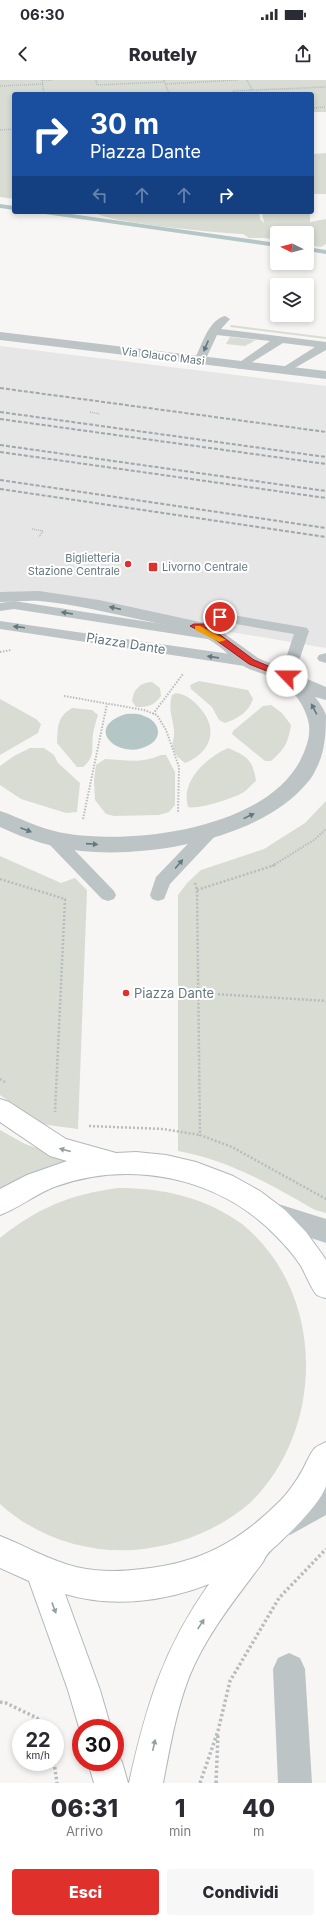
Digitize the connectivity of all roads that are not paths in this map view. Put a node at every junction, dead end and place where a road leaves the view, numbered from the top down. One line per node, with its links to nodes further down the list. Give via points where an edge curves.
1 (225, 320): 2 (lane)
2 (213, 331): 4 (lane); 6 (lane, one-way to 6)
3 (0, 336): 6 (street, Via Glauco Masi)
4 (281, 339): 5 (lane); 7 (lane)
5 (326, 345): 8 (lane)
6 (200, 360): 7 (street, Via Glauco Masi)
7 (241, 366): 8 (street, Via Glauco Masi)
8 (286, 370): 9 (street, Via Glauco Masi)
9 (326, 375)
10 (0, 598): 13 (street, Piazza Dante, one-way to 10, via 106,606 40,596)
11 (0, 607): 14 (lane, Piazza Dante, one-way to 11, via 14,605)
12 (0, 625): 15 (lane, Piazza Dante, one-way to 12)
13 (194, 626): 14 (street, Piazza Dante); 16 (lane, Piazza Dante, via 213,626 220,617 302,631)
14 (216, 636): 15 (street, Piazza Dante)
15 (251, 662): 16 (street, Piazza Dante)
16 (287, 676): 17 (street, Piazza Dante); 19 (street, Piazza Dante, one-way to 16, via 318,740 318,719 304,694)
17 (326, 694)
18 (326, 763): 19 (street, Piazza Dante)
19 (306, 773): 21 (street, Piazza Dante, one-way to 19, via 262,810 293,787)
20 (0, 818): 22 (street, Piazza Dante, one-way to 22, via 31,832)
21 (212, 829): 22 (street, Piazza Dante, one-way to 21, via 92,844 126,844 169,839); 24 (lane, one-way to 21, via 162,881)
22 (53, 838): 23 (lane)
23 (108, 895)
24 (158, 895)
25 (0, 1109): 26 (main road, one-way to 25, via 59,1148)
26 (117, 1163): 27 (main road, via 87,1167 58,1175 29,1187); 28 (main road, via 166,1166 196,1173 236,1190)
27 (0, 1204)
28 (272, 1214): 29 (street); 30 (main road, via 298,1240 315,1264)
29 (326, 1231)
30 (326, 1286)
31 (326, 1457): 33 (main road, via 297,1505)
32 (326, 1496): 33 (street)
33 (265, 1537): 35 (main road, via 225,1563 190,1577 152,1585 115,1587 76,1583); 40 (main road, one-way to 33, via 168,1690 183,1655 199,1626)
34 (0, 1551): 35 (main road)
35 (41, 1572): 37 (main road, one-way to 37)
36 (289, 1669): 41 (street)
37 (92, 1719)
38 (107, 1771): 39 (main road)
39 (110, 1783)
40 (146, 1783)
41 (295, 1783)

